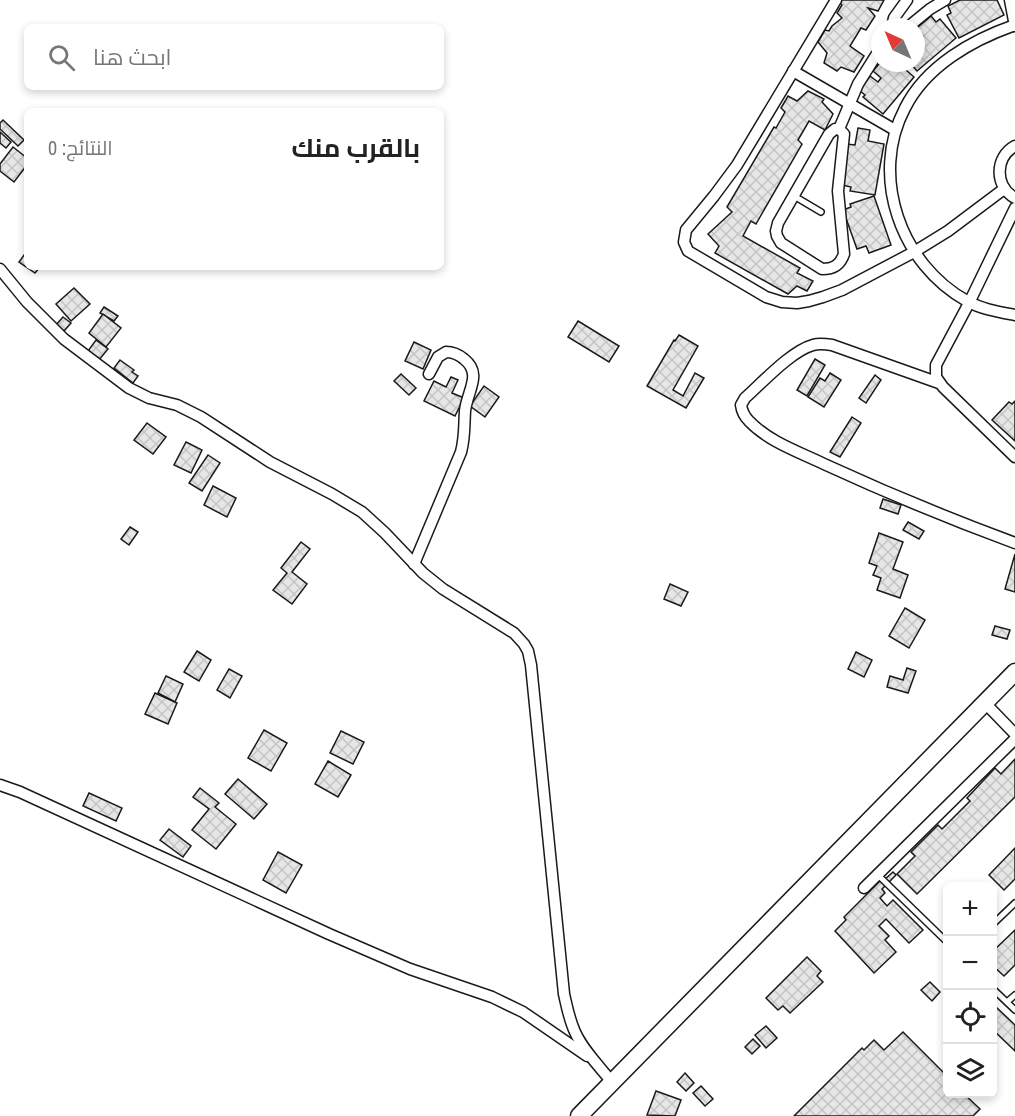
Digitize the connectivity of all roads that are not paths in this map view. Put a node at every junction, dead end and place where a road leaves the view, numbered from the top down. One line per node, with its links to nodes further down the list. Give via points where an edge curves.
1 (836, 0): 9 (street)
2 (907, 0): 5 (street)
3 (945, 0): 6 (street)
4 (1010, 0): 7 (street)
5 (894, 18)
6 (919, 18)
7 (1015, 25): 12 (street, via 952,56 919,87)
8 (871, 63): 10 (street)
9 (793, 71): 10 (street); 19 (street, via 736,165 686,230 684,242 688,251 766,297 797,303 842,290)
10 (849, 103): 11 (street); 12 (street)
11 (839, 129): 15 (street, via 832,130); 15 (street, via 844,134 838,191 844,254 836,266 822,269 778,240 777,227)
12 (895, 130): 19 (street, via 890,154 892,197)
13 (1015, 146): 14 (street, via 1000,162)
14 (1004, 189): 16 (street); 19 (street)
15 (794, 196): 18 (lane)
16 (1015, 198)
17 (1015, 208): 21 (street)
18 (821, 212)
19 (914, 252): 21 (street, via 943,285)
20 (0, 269): 27 (street, via 64,339 129,388 201,417 270,462 362,512)
21 (969, 303): 22 (street); 24 (street, via 936,366)
22 (1015, 315)
23 (429, 374): 27 (street, via 438,357 451,352 461,356 473,375 461,452)
24 (939, 383): 25 (street); 26 (street, via 832,345 818,344 788,361 741,405 748,420 783,444 875,488)
25 (1015, 457)
26 (1015, 543)
27 (414, 564): 42 (street, via 443,589 514,633 528,651 564,994 576,1034)
28 (1015, 672): 29 (main road)
29 (985, 703): 30 (street); 43 (main road)
30 (1015, 734)
31 (1015, 739): 33 (street)
32 (0, 785): 42 (street, via 329,934 492,997 523,1012)
33 (878, 874): 34 (street); 37 (lane)
34 (864, 888)
35 (1015, 903): 36 (lane)
36 (997, 921)
37 (943, 938)
38 (995, 990): 40 (lane)
39 (1015, 995): 40 (lane)
40 (1007, 1002): 41 (lane)
41 (1015, 1010)
42 (597, 1063): 43 (street)
43 (612, 1083): 44 (main road)
44 (579, 1116)

